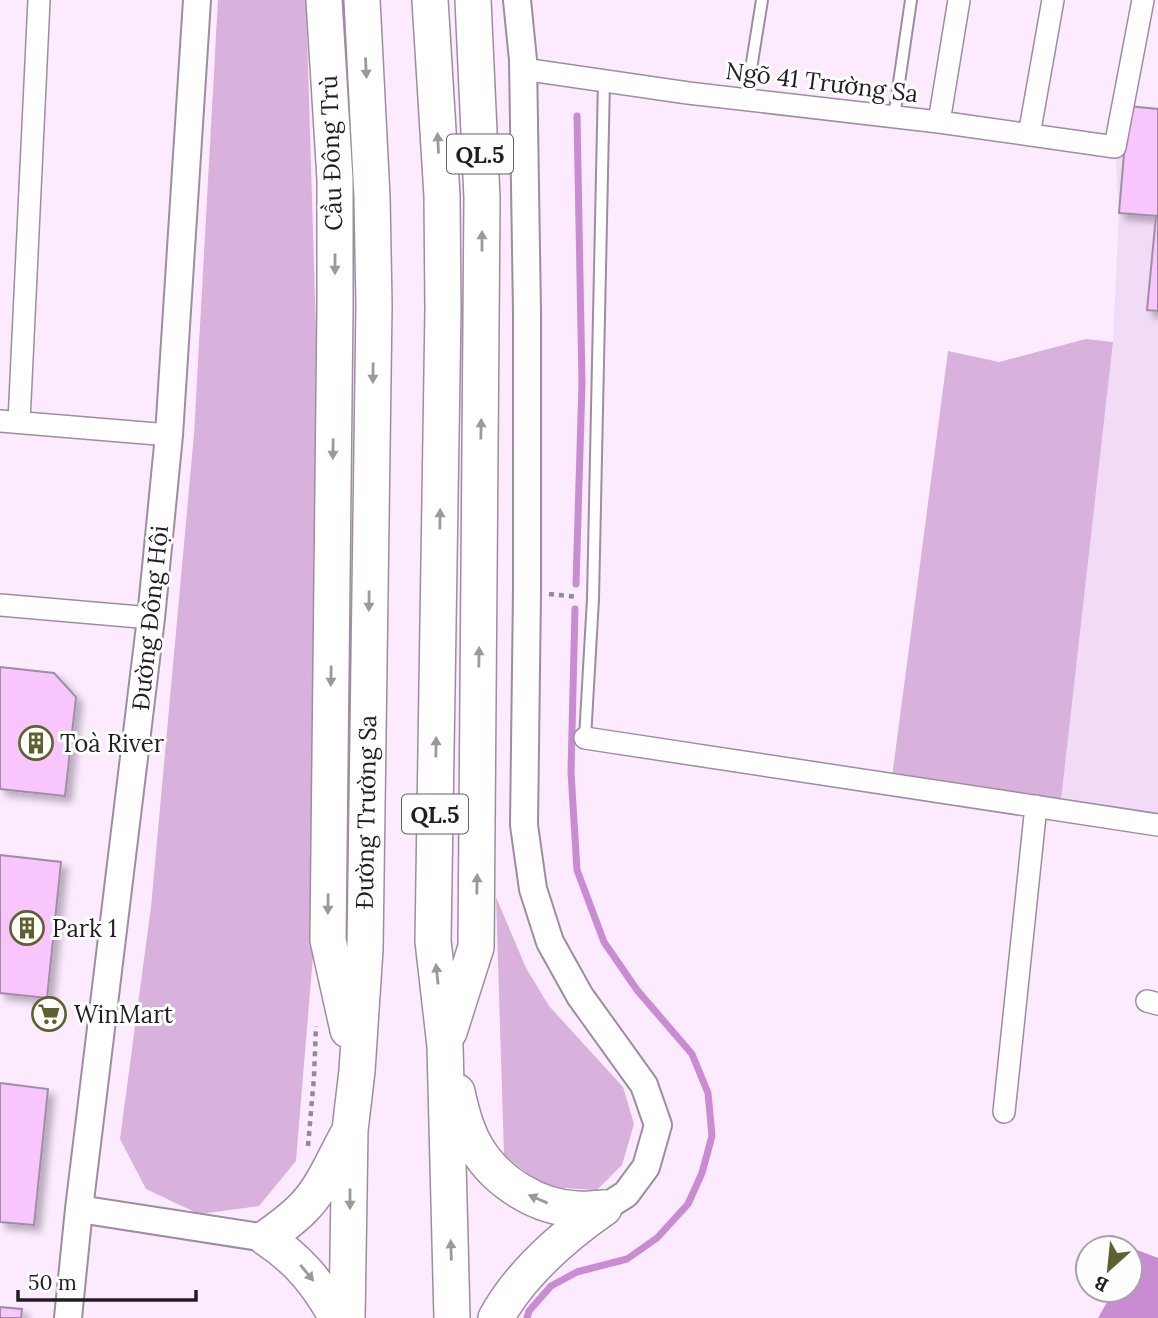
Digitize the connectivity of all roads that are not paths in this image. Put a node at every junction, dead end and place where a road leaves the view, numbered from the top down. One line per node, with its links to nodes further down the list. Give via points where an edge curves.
1 (39, 0): 20 (street)
2 (197, 0): 21 (street, Đường Đông Hội)
3 (324, 0): 28 (highway, Cầu Đông Trù, one-way to 28, via 335,178 328,940)
4 (362, 0): 19 (highway, Cầu Đông Trù / QL.5, one-way to 19)
5 (430, 0): 27 (highway, QL.5, one-way to 5, via 433,941 443,309 442,196)
6 (473, 0): 27 (highway, QL.5, one-way to 6, via 476,947 482,198)
7 (517, 0): 13 (street)
8 (762, 0): 15 (lane)
9 (911, 0): 16 (lane)
10 (959, 0): 17 (street)
11 (1053, 0): 18 (street)
12 (1143, 0): 18 (street, Ngõ 41 Trường Sa, via 1115,147)
13 (523, 69): 14 (street, Ngõ 41 Trường Sa); 31 (street, via 527,312 524,825 533,889 550,942 580,996 644,1085 658,1125 646,1167 626,1194)
14 (604, 79): 15 (street, Ngõ 41 Trường Sa); 24 (lane, via 593,599)
15 (746, 100): 16 (street, Ngõ 41 Trường Sa)
16 (894, 117): 17 (street, Ngõ 41 Trường Sa)
17 (939, 122): 18 (street, Ngõ 41 Trường Sa)
18 (1029, 135)
19 (374, 305): 28 (highway, Đường Trường Sa / QL.5, one-way to 28, via 365,949)
20 (9, 422): 21 (street)
21 (169, 435): 23 (street, Đường Đông Hội)
22 (0, 605): 23 (street)
23 (151, 618): 32 (street, Đường Đông Hội)
24 (585, 738): 25 (street)
25 (1037, 806): 26 (street); 29 (street)
26 (1158, 825)
27 (445, 1046): 31 (highway, one-way to 27, via 575,1209 548,1203 517,1190 495,1171 477,1150 469,1131); 37 (highway, QL.5, one-way to 27)
28 (357, 1071): 30 (highway, Đường Trường Sa / QL.5)
29 (1004, 1112)
30 (350, 1130): 33 (highway, via 307,1204); 36 (highway, Đường Trường Sa / QL.5, one-way to 36)
31 (604, 1208): 38 (highway, via 547,1254)
32 (79, 1209): 33 (street); 34 (street, Đường Đông Hội)
33 (266, 1238): 35 (highway, one-way to 35, via 305,1270)
34 (68, 1318)
35 (337, 1318)
36 (346, 1318)
37 (452, 1318)
38 (496, 1318)

